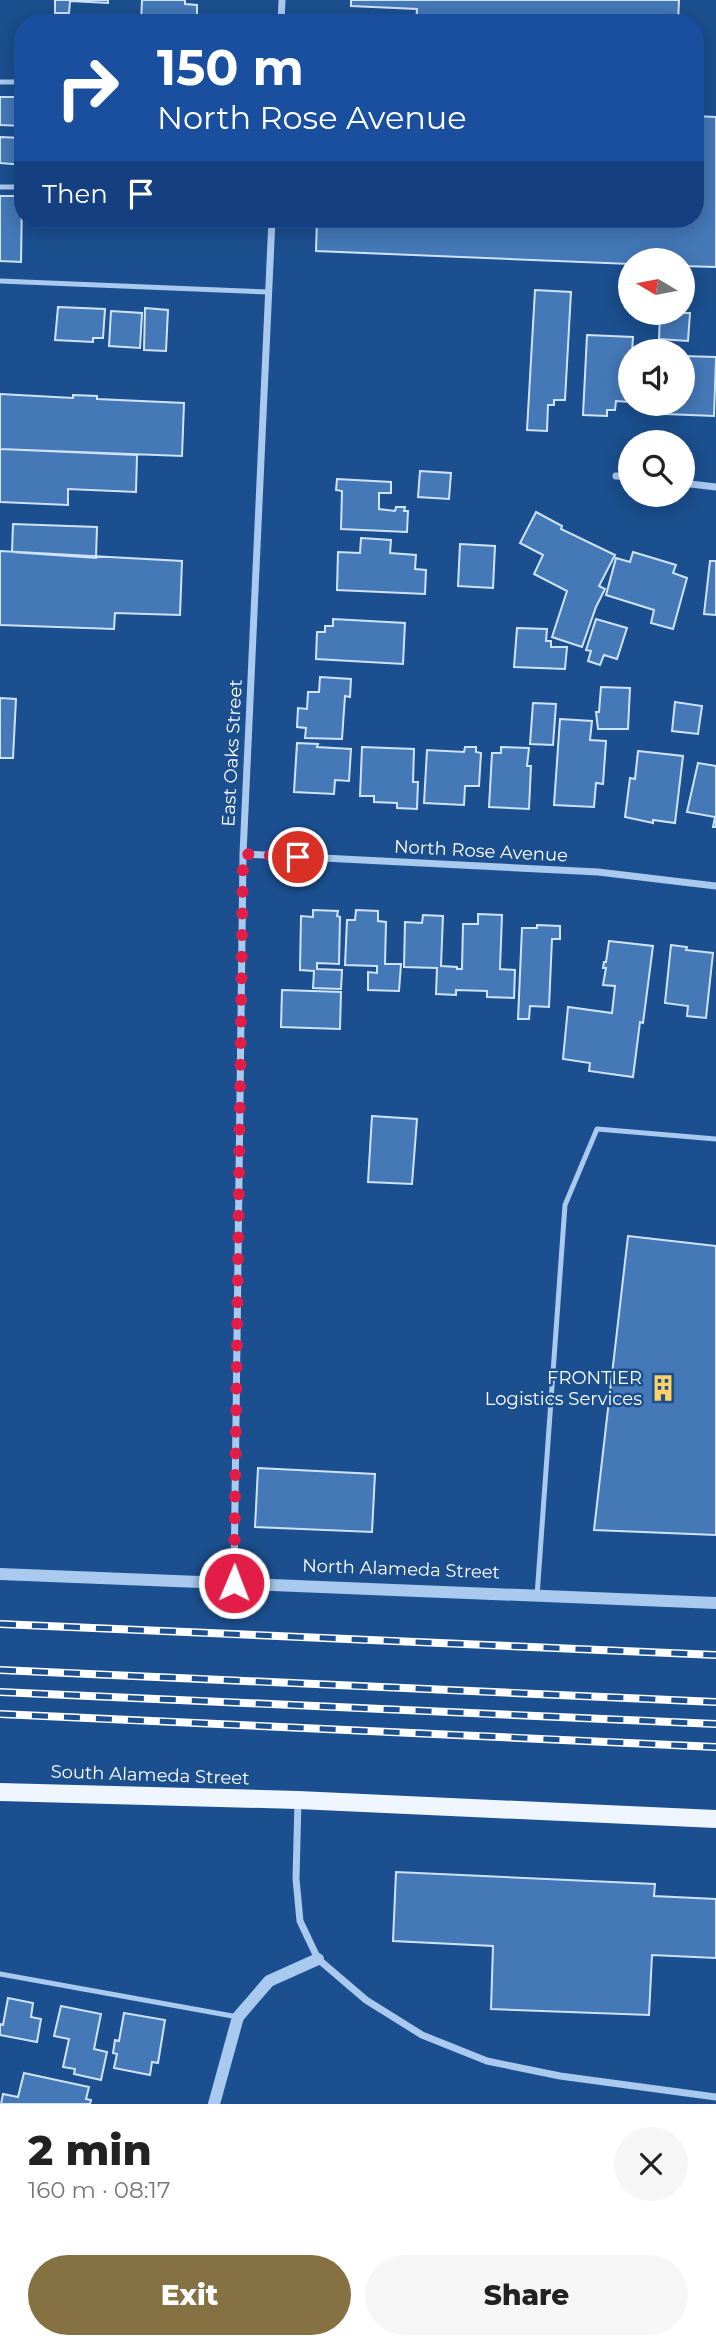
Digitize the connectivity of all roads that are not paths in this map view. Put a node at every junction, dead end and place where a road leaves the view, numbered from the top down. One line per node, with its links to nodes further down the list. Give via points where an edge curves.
1 (272, 228): 3 (street, East Oaks Street)
2 (0, 281): 3 (lane)
3 (269, 292): 8 (street, East Oaks Street)
4 (615, 476): 5 (street)
5 (618, 476)
6 (695, 485): 7 (street)
7 (716, 487)
8 (243, 854): 9 (street, North Rose Avenue, via 598,872); 12 (street, East Oaks Street)
9 (716, 886)
10 (716, 1139): 13 (lane, via 597,1129 565,1205)
11 (0, 1574): 12 (street, North Alameda Street)
12 (234, 1583): 13 (street, North Alameda Street)
13 (537, 1596): 14 (street, North Alameda Street)
14 (716, 1603)
15 (0, 1792): 16 (main road, South Alameda Street)
16 (298, 1800): 17 (main road); 18 (street, via 300,1921)
17 (716, 1819)
18 (318, 1959): 20 (street, via 269,1982); 21 (street, via 366,2000 422,2035 487,2061)
19 (0, 1974): 20 (lane)
20 (238, 2017): 22 (street)
21 (716, 2097)
22 (214, 2104)

